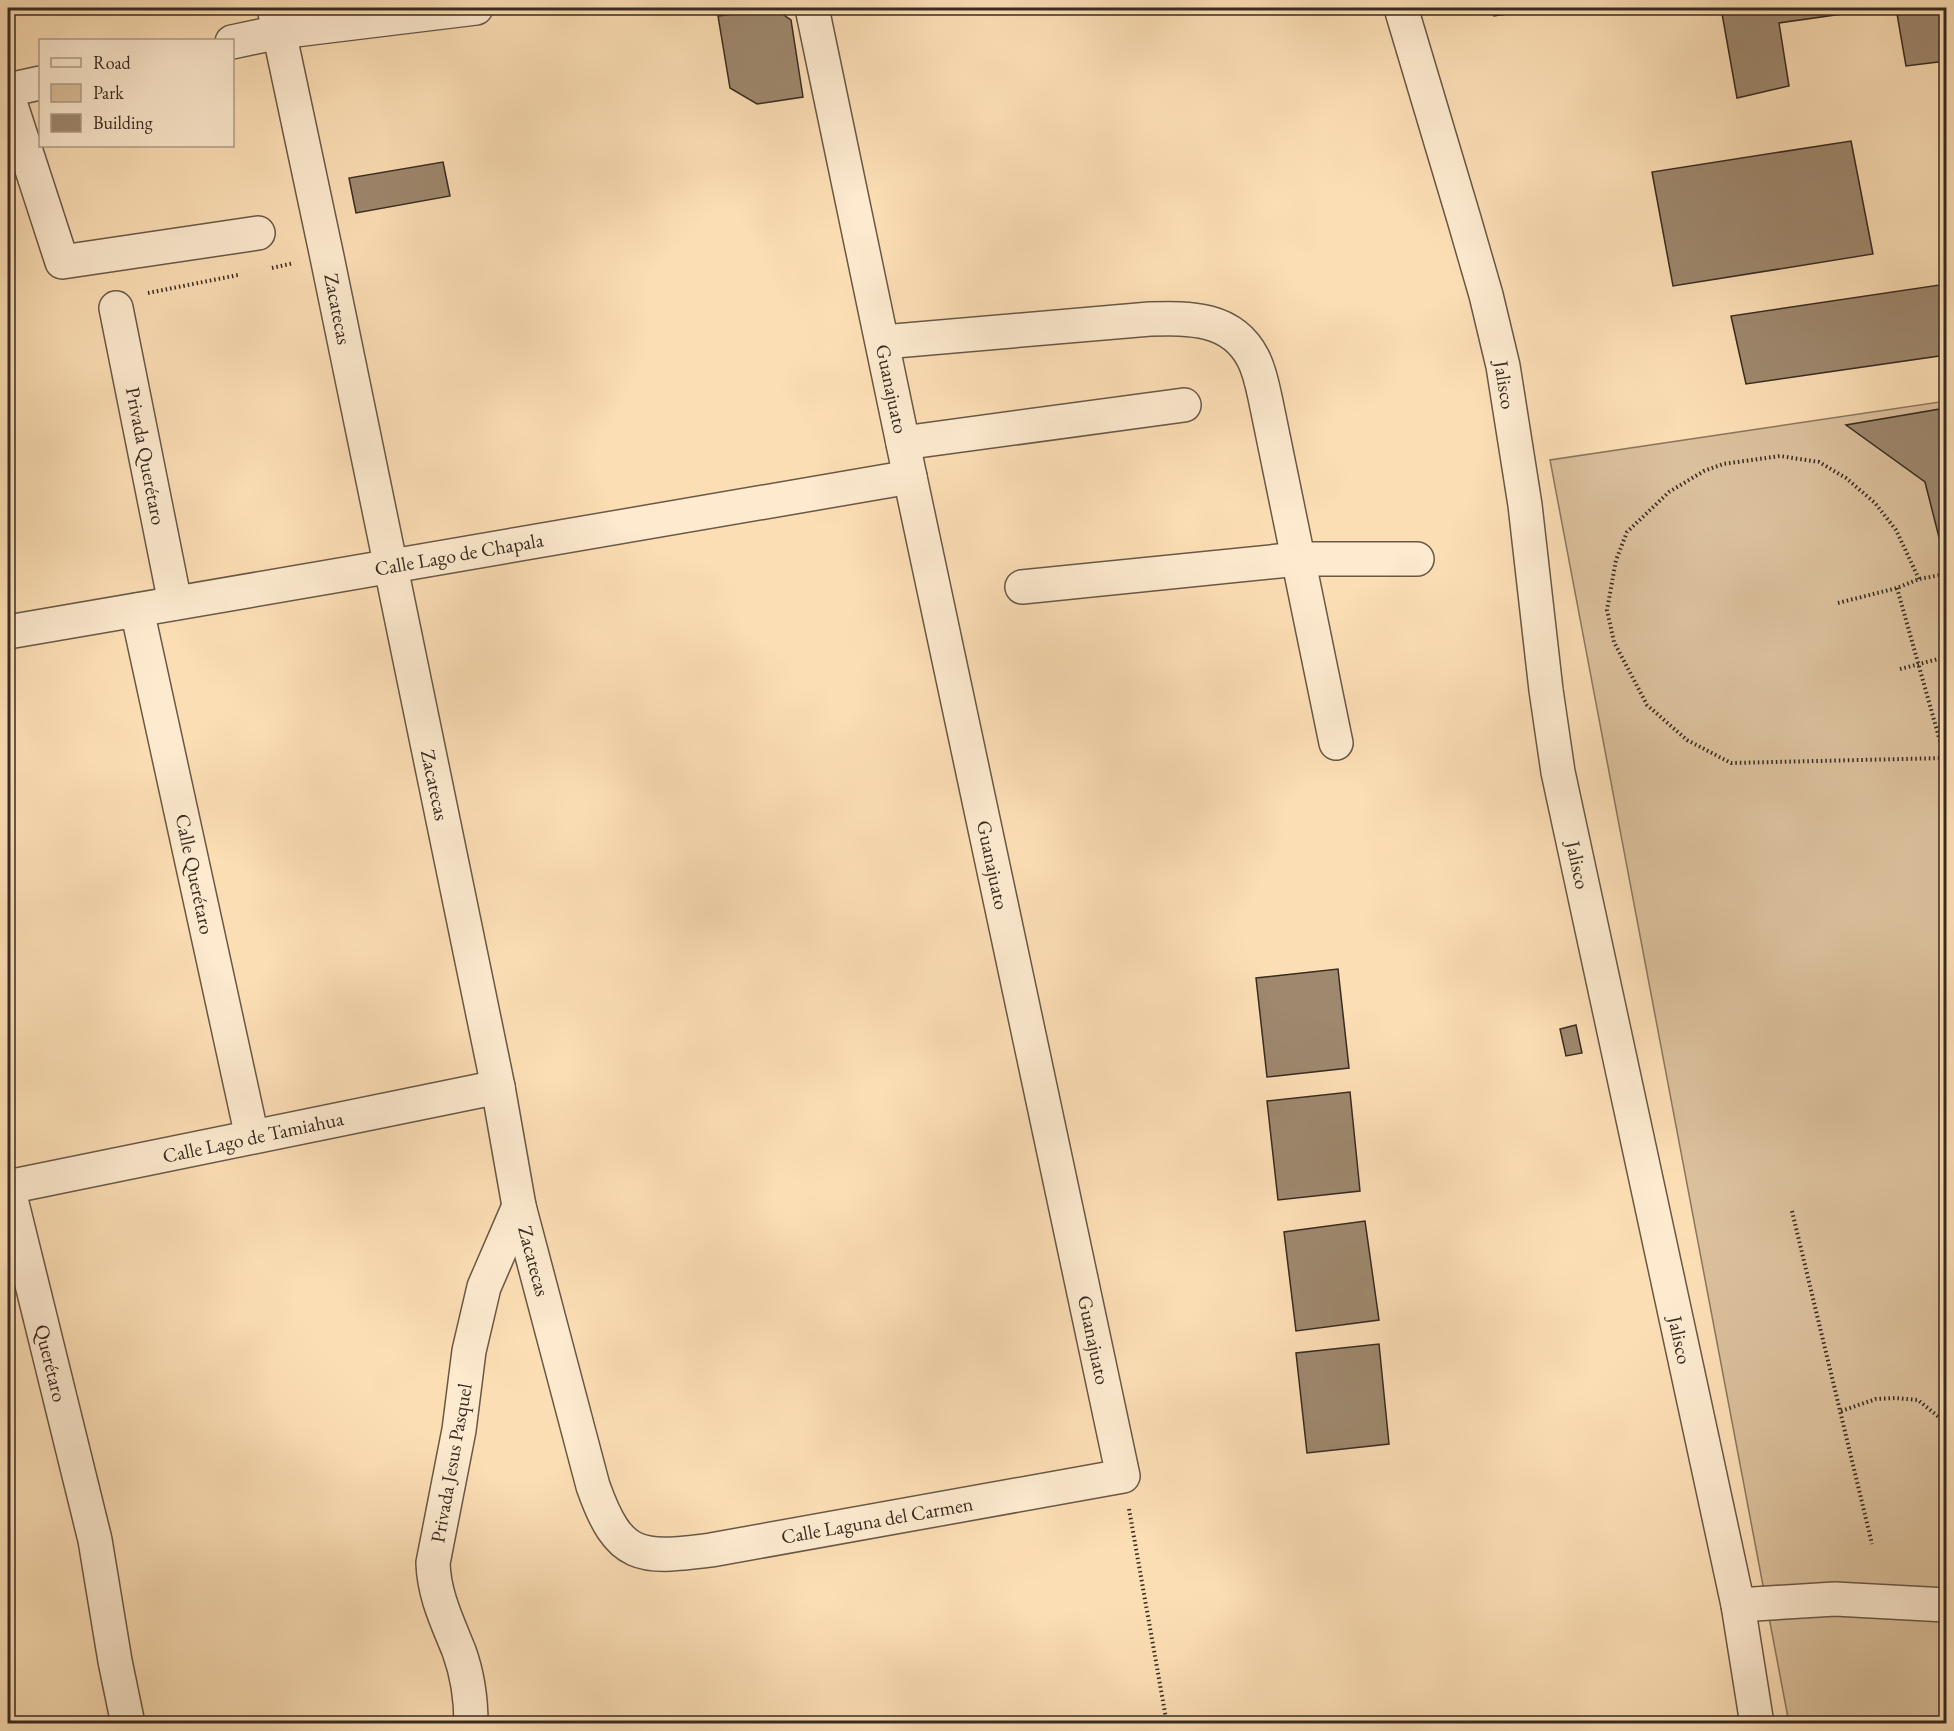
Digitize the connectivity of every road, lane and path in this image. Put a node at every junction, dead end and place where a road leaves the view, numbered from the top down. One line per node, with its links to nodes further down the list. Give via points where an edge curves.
1 (476, 8): 4 (street)
2 (812, 8): 14 (street, Guanajuato)
3 (1401, 8): 44 (street, Jalisco, via 1468,230 1503,366 1525,505 1558,772)
4 (276, 20): 5 (street); 10 (street, Zacatecas)
5 (234, 41)
6 (39, 83): 7 (street)
7 (8, 90)
8 (8, 96): 9 (street, via 62,262)
9 (258, 234)
10 (327, 257): 11 (path); 20 (street, Zacatecas)
11 (268, 268)
12 (245, 273): 13 (path, via 127,297)
13 (116, 308): 25 (street, Privada Querétaro)
14 (883, 342): 16 (street, Guanajuato); 18 (street, via 1150,319 1186,318 1219,325 1238,338 1260,377)
15 (1184, 405): 16 (street)
16 (903, 443): 17 (street, Guanajuato)
17 (910, 477): 20 (street, Calle Lago de Chapala); 41 (street, Guanajuato)
18 (1299, 559): 19 (street); 23 (street); 32 (street)
19 (1417, 559)
20 (390, 566): 25 (street, Calle Lago de Chapala); 34 (street, Zacatecas)
21 (1947, 574): 22 (path)
22 (1919, 579): 24 (path); 33 (path, via 1896,530 1875,503 1846,478 1819,462 1780,456 1723,464 1669,492 1628,532 1616,560 1607,610 1614,642 1647,705 1687,740 1731,763)
23 (1022, 587)
24 (1897, 588): 26 (path); 30 (path)
25 (175, 603): 27 (street, Calle Lago de Chapala)
26 (1838, 603)
27 (137, 610): 28 (street, Calle Lago de Chapala); 35 (street, Calle Querétaro)
28 (8, 632)
29 (1947, 657): 30 (path)
30 (1919, 664): 31 (path); 33 (path)
31 (1900, 669)
32 (1336, 743)
33 (1946, 759)
34 (498, 1087): 35 (street, Calle Lago de Tamiahua); 37 (street, Zacatecas)
35 (252, 1137): 36 (street, Calle Lago de Tamiahua)
36 (8, 1187): 46 (street, Querétaro, via 95,1540)
37 (519, 1206): 43 (street, Zacatecas, via 593,1486 615,1534); 47 (street, Privada Jesus Pasquel, via 484,1287 469,1351 459,1430 433,1563 438,1599 465,1674)
38 (1792, 1211): 39 (path)
39 (1841, 1411): 40 (path, via 1876,1399 1918,1400); 42 (path)
40 (1947, 1423)
41 (1123, 1476): 43 (street, Calle Laguna del Carmen, via 711,1550 650,1554); 48 (path)
42 (1872, 1544)
43 (631, 1549)
44 (1738, 1605): 45 (street, via 1835,1599); 49 (street, Jalisco)
45 (1947, 1605)
46 (128, 1724)
47 (471, 1724)
48 (1167, 1724)
49 (1757, 1724)

